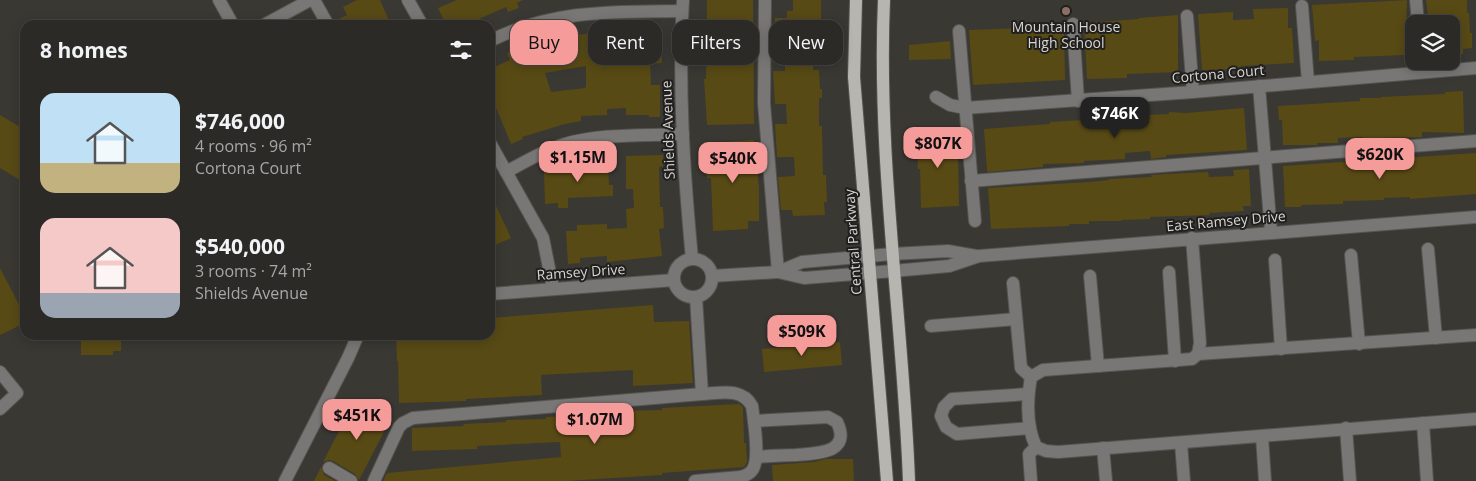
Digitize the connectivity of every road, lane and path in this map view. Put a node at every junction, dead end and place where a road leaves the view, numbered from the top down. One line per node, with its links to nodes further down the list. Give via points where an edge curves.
1 (219, 0): 13 (street)
2 (310, 0): 14 (street)
3 (314, 0): 15 (street)
4 (408, 0): 16 (street)
5 (765, 0): 47 (street, via 764,103)
6 (856, 0): 42 (main road, Central Parkway, via 854,77)
7 (884, 0): 40 (main road, via 882,95)
8 (1416, 0): 11 (street)
9 (682, 5): 19 (street, via 551,19); 29 (street, Shields Avenue)
10 (1302, 6): 23 (street)
11 (1417, 15)
12 (1187, 16): 25 (street)
13 (230, 20)
14 (273, 20)
15 (325, 20)
16 (419, 20)
17 (1073, 24): 27 (street)
18 (959, 31): 28 (street)
19 (495, 39)
20 (1460, 68): 21 (street, Cortona Court)
21 (1476, 68)
22 (1405, 69): 23 (street, Cortona Court)
23 (1308, 82): 24 (street, Cortona Court)
24 (1259, 86): 25 (street, Cortona Court); 32 (street)
25 (1193, 92): 27 (street, Cortona Court)
26 (936, 97): 28 (street, Cortona Court, via 950,105)
27 (1078, 100): 28 (street, Cortona Court)
28 (965, 108): 34 (street)
29 (683, 134): 33 (street, via 609,137 567,143); 44 (street, Shields Avenue)
30 (1476, 141): 32 (street)
31 (495, 153): 33 (street)
32 (1265, 157): 34 (street); 37 (street)
33 (506, 172): 54 (street, via 543,238)
34 (971, 181): 36 (street)
35 (1476, 216): 37 (street, East Ramsey Drive)
36 (975, 221)
37 (1271, 232): 38 (street, East Ramsey Drive)
38 (1192, 238): 43 (street, East Ramsey Drive); 64 (street, via 1200,343)
39 (1428, 249): 60 (street)
40 (892, 254): 42 (street, East Ramsey Drive); 43 (street, East Ramsey Drive, via 948,251); 46 (main road)
41 (1351, 255): 62 (street)
42 (869, 256): 47 (street, East Ramsey Drive, via 802,262); 48 (main road, Central Parkway)
43 (978, 256): 46 (street, East Ramsey Drive, via 949,266)
44 (692, 259): 50 (street, via 703,262); 52 (street, via 681,264)
45 (1275, 260): 63 (street)
46 (894, 271): 48 (street, East Ramsey Drive); 88 (main road)
47 (778, 272): 48 (street, East Ramsey Drive, via 804,278); 50 (street)
48 (870, 272): 87 (main road, Central Parkway)
49 (1169, 272): 65 (street)
50 (712, 276): 56 (street, via 710,288)
51 (1090, 276): 66 (street)
52 (674, 280): 54 (street, Ramsey Drive); 56 (street, via 679,291)
53 (1013, 283): 57 (street)
54 (553, 288): 55 (street, Ramsey Drive)
55 (495, 294)
56 (696, 297): 69 (street)
57 (1016, 319): 58 (street); 68 (street, via 1021,368)
58 (931, 326)
59 (1476, 335): 60 (street)
60 (1436, 338): 62 (street)
61 (356, 340): 83 (street)
62 (1359, 344): 63 (street)
63 (1282, 349): 64 (street)
64 (1198, 354): 65 (street, via 1192,360)
65 (1175, 361): 66 (street)
66 (1098, 366): 68 (street, via 1043,370)
67 (0, 372): 71 (street, via 17,393)
68 (1031, 377): 70 (street)
69 (702, 394): 73 (street, via 740,394 752,406); 85 (street, via 414,418 399,427)
70 (1028, 394): 75 (street); 75 (street, via 952,399 941,416 946,427 956,434)
71 (0, 409)
72 (1476, 419): 74 (street)
73 (754, 421): 81 (street); 81 (street, via 828,417 837,422 840,436 836,447 823,453)
74 (1423, 423): 76 (street); 94 (street)
75 (1030, 428): 79 (street)
76 (1346, 428): 77 (street); 93 (street)
77 (1262, 436): 78 (street); 92 (street)
78 (1181, 443): 80 (street); 91 (street)
79 (1036, 447): 80 (street, via 1058,452); 89 (street, via 1030,454)
80 (1103, 448): 90 (street)
81 (756, 457): 86 (street, via 753,468 746,475)
82 (329, 468): 84 (street)
83 (285, 481)
84 (351, 481)
85 (374, 481)
86 (695, 481)
87 (887, 481)
88 (909, 481)
89 (1031, 481)
90 (1106, 481)
91 (1184, 481)
92 (1265, 481)
93 (1350, 481)
94 (1427, 481)

